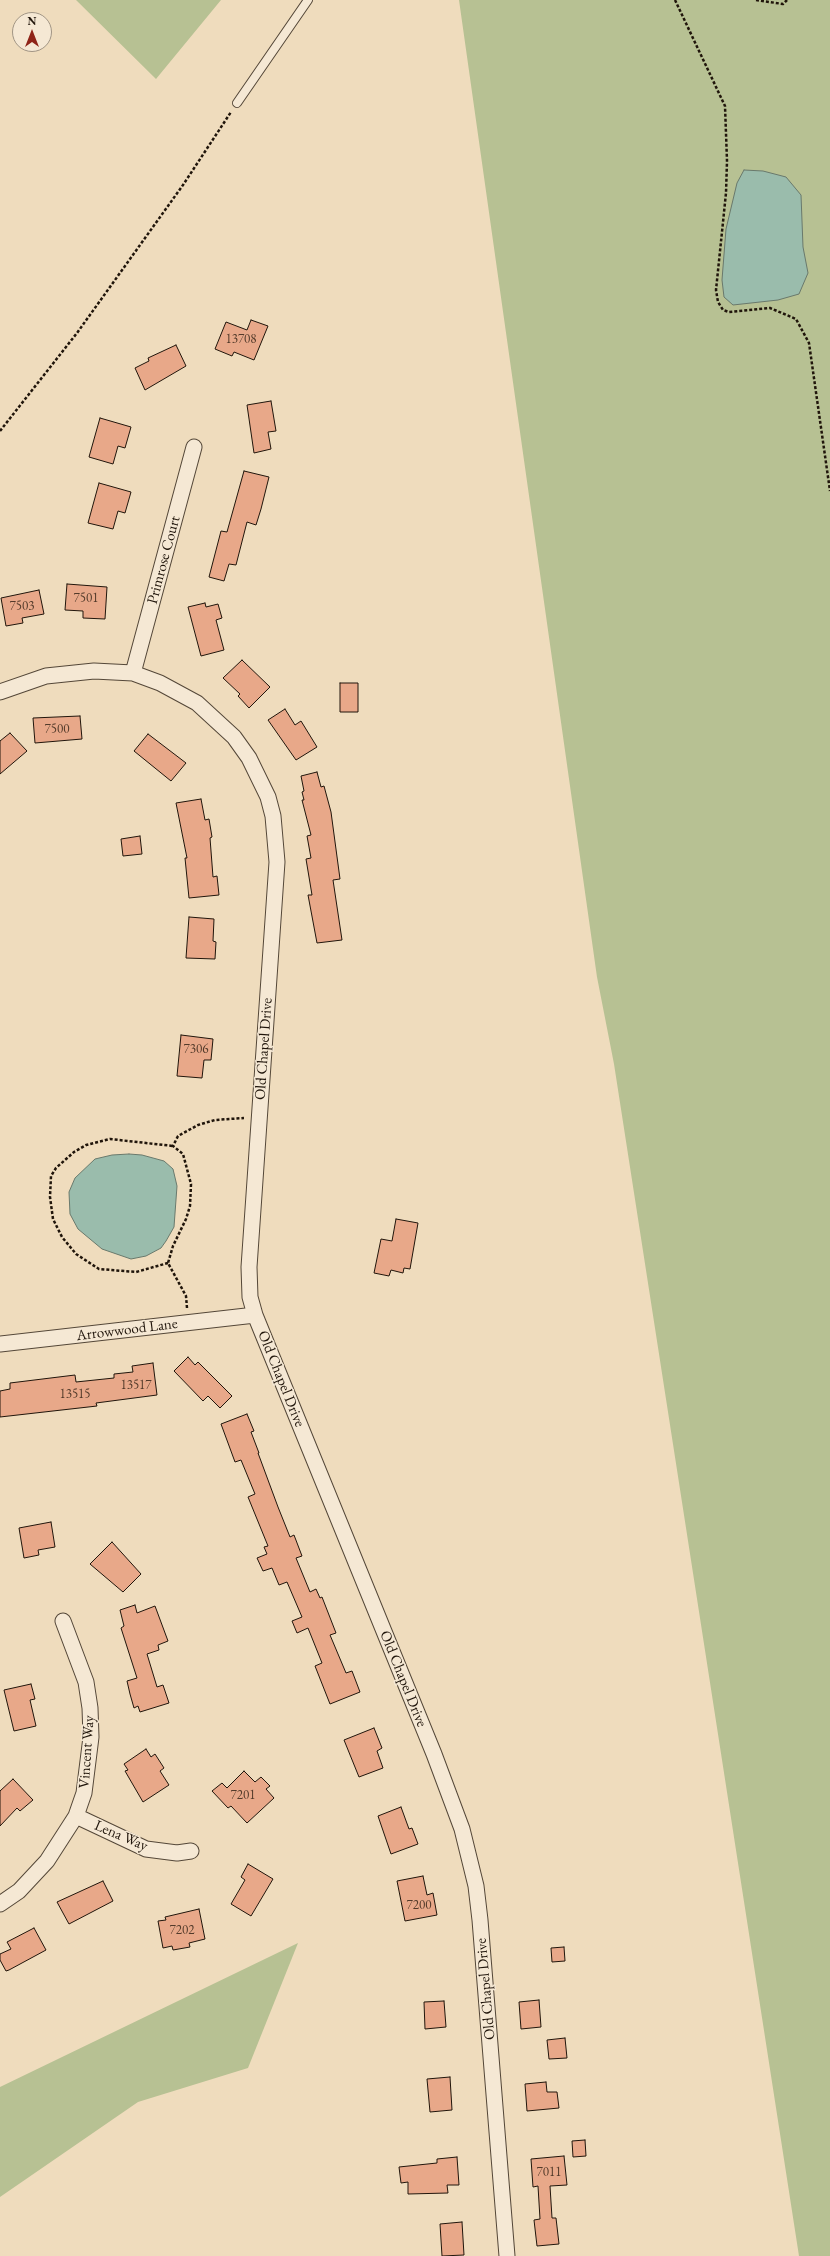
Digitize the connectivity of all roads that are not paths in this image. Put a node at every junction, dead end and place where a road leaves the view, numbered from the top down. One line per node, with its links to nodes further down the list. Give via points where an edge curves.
1 (308, 0): 2 (lane)
2 (237, 103)
3 (194, 447): 4 (street, Primrose Court)
4 (133, 673): 5 (street, Old Chapel Drive, via 94,671 46,676); 6 (street, Old Chapel Drive, via 175,690 197,703 216,719 249,758 268,797 273,816 277,862 249,1267 250,1297)
5 (0, 692)
6 (255, 1315): 7 (street, Arrowwood Lane); 12 (street, Old Chapel Drive, via 434,1754 464,1836 476,1886 480,1920)
7 (0, 1344)
8 (63, 1621): 9 (street, Vincent Way, via 86,1682 90,1708 88,1768 84,1793)
9 (76, 1816): 10 (street, Lena Way, via 146,1849 177,1853); 11 (street, Vincent Way, via 47,1861 19,1891)
10 (191, 1851)
11 (0, 1904)
12 (507, 2256)

